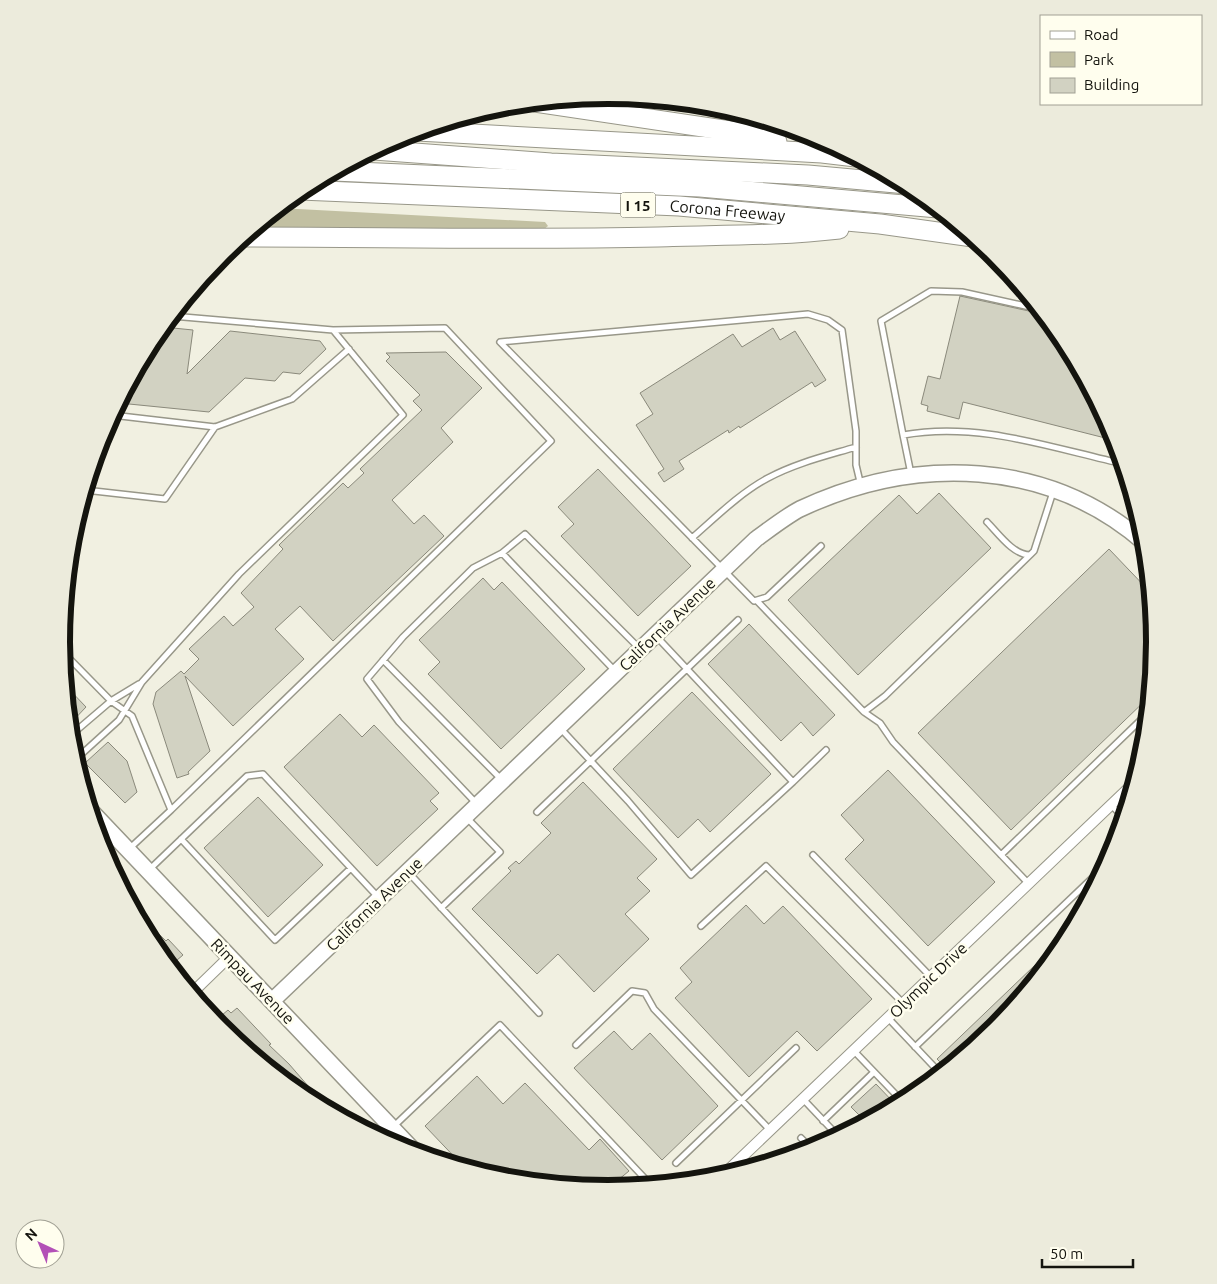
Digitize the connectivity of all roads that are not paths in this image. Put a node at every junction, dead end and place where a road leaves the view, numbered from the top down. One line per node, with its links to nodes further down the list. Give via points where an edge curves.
1 (562, 106): 4 (highway, via 737,132)
2 (435, 132): 4 (highway)
3 (387, 151): 7 (highway)
4 (822, 153): 5 (highway)
5 (838, 155)
6 (347, 172): 9 (highway, via 700,187)
7 (889, 182)
8 (315, 191): 10 (highway, Corona Freeway / I 15, via 679,206)
9 (925, 207)
10 (880, 224): 11 (highway, Corona Freeway / I 15); 12 (highway, via 787,235 541,239)
11 (962, 235)
12 (253, 237)
13 (1029, 306): 19 (lane, via 962,292 931,291 881,322)
14 (179, 317): 15 (lane)
15 (333, 330): 16 (lane); 56 (lane, via 445,328 551,441)
16 (348, 349): 18 (lane, via 292,399); 41 (lane, via 403,415 246,568)
17 (120, 416): 18 (lane)
18 (215, 427): 25 (lane, via 165,499)
19 (903, 435): 21 (lane, via 927,430 984,434 1030,440); 22 (lane)
20 (856, 447): 23 (lane); 28 (lane, via 805,462 768,478 728,506); 28 (lane, via 842,330 828,320 808,314 500,342)
21 (1115, 462)
22 (912, 475): 23 (main road, California Avenue); 24 (main road, California Avenue, via 976,473 1008,477)
23 (861, 486): 32 (main road, California Avenue, via 799,510 756,538)
24 (1054, 489): 27 (main road, California Avenue); 31 (lane)
25 (92, 491)
26 (987, 522): 31 (lane, via 1016,551)
27 (1134, 525)
28 (692, 538): 32 (lane)
29 (821, 546): 33 (lane)
30 (502, 553): 36 (lane, via 525,534); 38 (lane, via 473,568); 40 (lane)
31 (1030, 555): 44 (lane)
32 (724, 570): 33 (lane); 35 (main road, California Avenue)
33 (758, 602): 44 (lane)
34 (738, 620): 39 (lane)
35 (656, 636): 36 (main road, California Avenue); 39 (lane)
36 (641, 650): 40 (main road, California Avenue)
37 (71, 660): 42 (lane)
38 (383, 660): 51 (lane); 55 (lane, via 367,679 399,722)
39 (688, 670): 50 (lane); 52 (lane)
40 (616, 673): 46 (main road, California Avenue)
41 (142, 682): 42 (lane); 43 (lane)
42 (111, 701): 43 (lane); 47 (lane)
43 (124, 711): 49 (lane, via 119,720); 56 (lane, via 132,716)
44 (864, 712): 64 (lane, via 880,723 893,742)
45 (1141, 720): 64 (lane)
46 (559, 727): 50 (lane); 51 (main road, California Avenue)
47 (78, 730)
48 (826, 750): 52 (lane)
49 (82, 754)
50 (590, 760): 52 (lane, via 691,876); 57 (lane)
51 (503, 781): 55 (main road, California Avenue)
52 (793, 782)
53 (1126, 791): 54 (street, Olympic Drive)
54 (1111, 805): 58 (lane); 69 (street, Olympic Drive)
55 (478, 806): 59 (main road, California Avenue)
56 (171, 810): 62 (lane)
57 (537, 812)
58 (1119, 813)
59 (466, 816): 67 (main road, California Avenue); 71 (lane, via 500,852)
60 (102, 823): 62 (main road, Rimpau Avenue)
61 (181, 839): 65 (lane, via 248,776 263,774); 65 (lane, via 275,940); 66 (lane)
62 (128, 851): 66 (main road, Rimpau Avenue)
63 (813, 855): 74 (lane)
64 (1001, 855): 69 (lane)
65 (351, 868): 70 (lane)
66 (148, 872): 73 (main road, Rimpau Avenue)
67 (408, 872): 70 (main road, California Avenue); 71 (lane)
68 (1091, 880): 81 (lane)
69 (1028, 884): 74 (street, Olympic Drive)
70 (379, 899): 76 (main road, California Avenue)
71 (441, 908): 78 (lane)
72 (701, 926): 77 (lane, via 766,866)
73 (229, 957): 75 (street); 76 (main road, Rimpau Avenue)
74 (930, 977): 77 (street, Olympic Drive)
75 (197, 988)
76 (272, 1000): 90 (main road, Rimpau Avenue)
77 (903, 1003): 79 (street, Olympic Drive)
78 (539, 1013)
79 (888, 1018): 81 (lane); 83 (street, Olympic Drive)
80 (576, 1045): 88 (lane, via 632,991 644,993 654,1009)
81 (915, 1047): 84 (lane)
82 (796, 1048): 88 (lane)
83 (853, 1051): 85 (lane); 87 (street, Olympic Drive)
84 (936, 1069)
85 (874, 1072): 86 (lane); 89 (lane)
86 (897, 1096)
87 (803, 1099): 89 (lane); 91 (street, Olympic Drive)
88 (742, 1101): 91 (lane); 96 (lane)
89 (823, 1121): 92 (lane)
90 (392, 1128): 94 (main road, Rimpau Avenue); 98 (lane, via 500,1025)
91 (770, 1130): 97 (street, Olympic Drive)
92 (834, 1131)
93 (801, 1138): 95 (lane)
94 (404, 1141)
95 (806, 1143)
96 (676, 1162)
97 (733, 1166)
98 (645, 1179)

